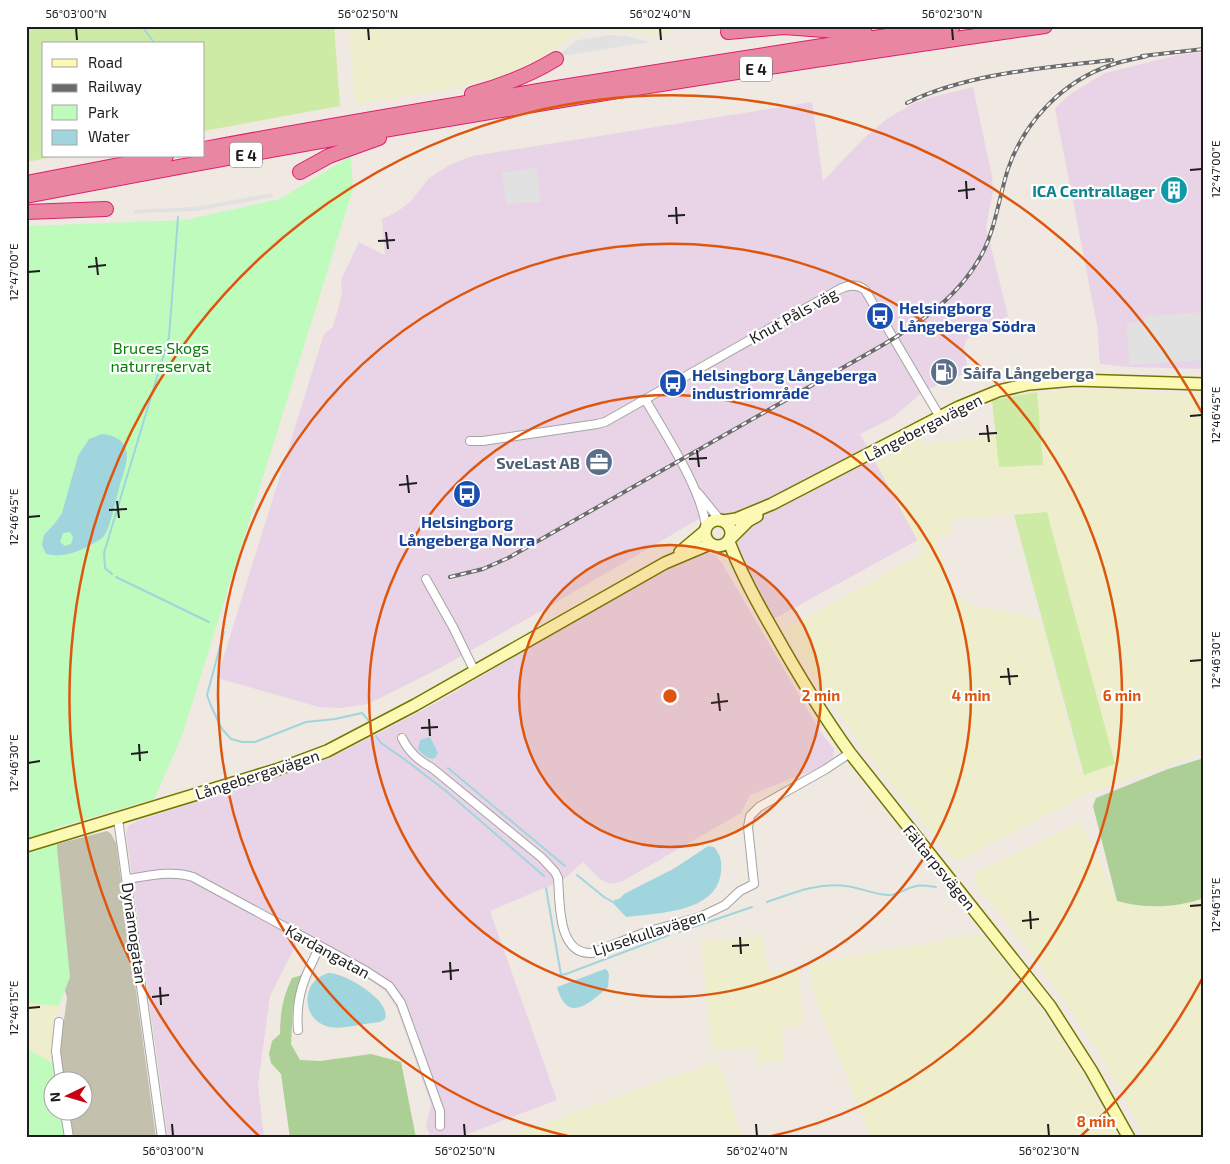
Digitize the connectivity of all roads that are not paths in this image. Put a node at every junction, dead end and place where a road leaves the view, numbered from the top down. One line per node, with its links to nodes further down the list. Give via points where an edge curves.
1 (953, 26): 4 (highway, E 4)
2 (1045, 26): 7 (highway, E 4)
3 (728, 32): 4 (highway, via 784,27)
4 (893, 35): 6 (highway, E 4)
5 (556, 59): 6 (highway, via 495,88)
6 (393, 116): 8 (highway, E 4)
7 (467, 116): 10 (highway, via 372,140 329,156); 12 (highway, E 4)
8 (205, 149)
9 (156, 158): 11 (highway)
10 (300, 172)
11 (26, 183)
12 (26, 196)
13 (106, 209): 14 (highway)
14 (26, 212)
15 (1204, 384): 17 (street, Långebergavägen, via 1044,382 994,393)
16 (645, 399): 17 (street, Knut Påls väg, via 841,288 854,285 866,292); 18 (street, Knut Påls väg, via 597,424); 19 (street)
17 (940, 418): 20 (street, Långebergavägen)
18 (470, 441)
19 (692, 486): 21 (street); 22 (street, via 705,517)
20 (772, 504): 21 (street, Långebergavägen, via 736,519); 23 (street, Långebergavägen)
21 (721, 520): 22 (street, via 713,521); 23 (street, via 730,528)
22 (705, 529): 24 (street, via 706,540); 25 (street, Långebergavägen)
23 (729, 540): 24 (street, via 721,546); 27 (street, Fältarpsvägen)
24 (713, 545): 25 (street, Långebergavägen); 27 (street, Fältarpsvägen, via 730,561)
25 (664, 563): 28 (street, Långebergavägen)
26 (426, 580): 28 (street, via 454,627)
27 (753, 595): 30 (street, Fältarpsvägen, via 808,691)
28 (475, 672): 31 (street, Långebergavägen, via 312,757)
29 (402, 738): 30 (street, Ljusekullavägen, via 407,749 420,761 542,858 555,872 565,935 573,946 585,953 700,917 754,884 748,827 752,814)
30 (850, 753): 42 (street, Fältarpsvägen, via 1050,1006 1092,1070)
31 (118, 819): 32 (street, Långebergavägen); 33 (street, Dynamogatan)
32 (26, 846)
33 (127, 879): 34 (street, Kardangatan, via 171,873 193,877); 41 (street, Dynamogatan)
34 (320, 946): 36 (street, via 297,1004); 39 (street, Kardangatan, via 378,979 396,995 440,1112)
35 (60, 1022): 37 (street, via 56,1051)
36 (298, 1030)
37 (59, 1072)
38 (67, 1122): 40 (street)
39 (440, 1126)
40 (70, 1138)
41 (162, 1138)
42 (1129, 1138)

